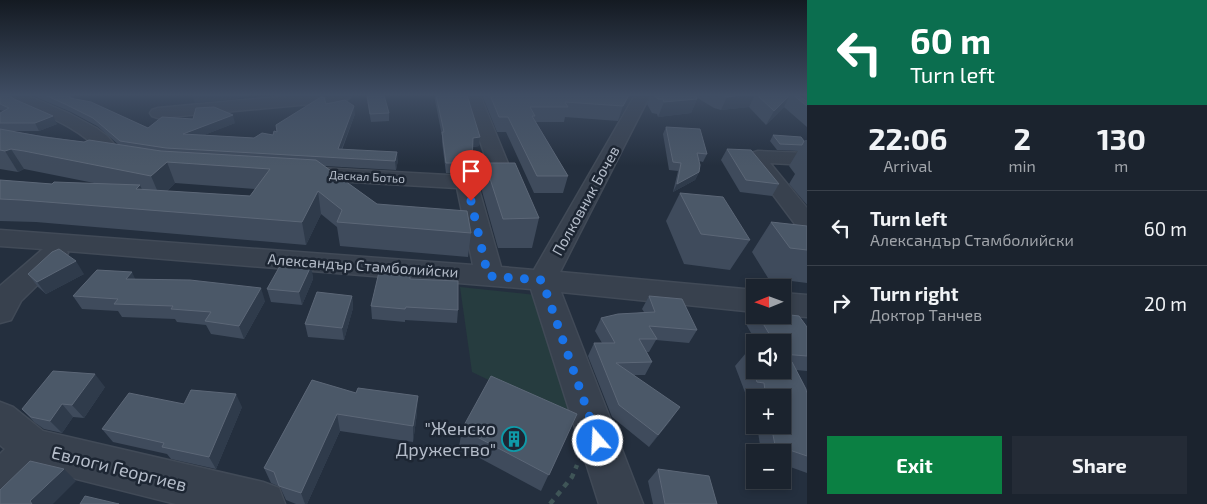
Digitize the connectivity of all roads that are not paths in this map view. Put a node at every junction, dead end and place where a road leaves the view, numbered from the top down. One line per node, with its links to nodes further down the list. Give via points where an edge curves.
1 (63, 119): 4 (street, via 104,143 109,150)
2 (481, 119): 7 (street, Даскал Ботьо, via 501,174)
3 (630, 119): 12 (street, Полковник Бочев)
4 (107, 156)
5 (807, 160): 8 (street, via 767,157 758,157 757,160)
6 (284, 172): 7 (street, Даскал Ботьо)
7 (466, 182): 11 (street)
8 (807, 223)
9 (0, 238): 10 (street, Александър Стамболийски)
10 (65, 243): 11 (street, Александър Стамболийски); 16 (street, via 10,294)
11 (488, 276): 12 (street, Александър Стамболийски)
12 (542, 280): 13 (street, Александър Стамболийски); 21 (street)
13 (746, 300)
14 (791, 305): 15 (street)
15 (807, 306)
16 (0, 312)
17 (0, 420): 18 (street, Евлоги Георгиев)
18 (33, 448): 19 (street, Евлоги Георгиев); 20 (street, Евлоги Георгиев)
19 (0, 485)
20 (263, 504)
21 (621, 504)

